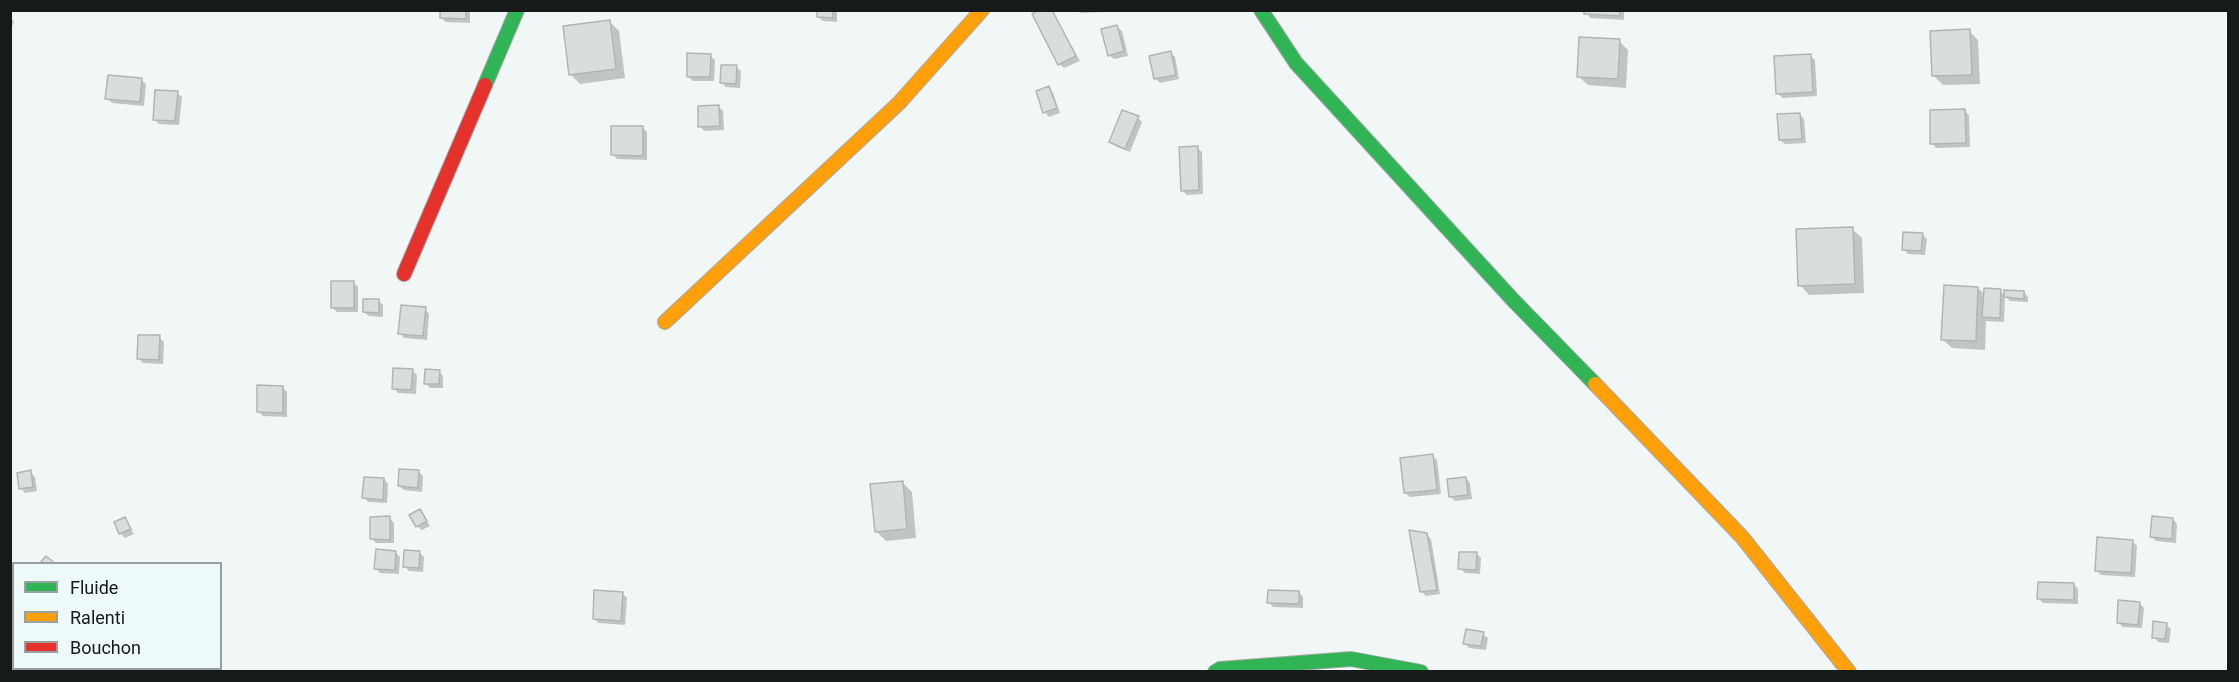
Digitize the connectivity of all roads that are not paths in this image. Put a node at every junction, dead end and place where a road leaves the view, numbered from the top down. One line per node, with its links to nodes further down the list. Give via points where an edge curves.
1 (517, 10): 4 (street)
2 (982, 10): 5 (street, via 899,103)
3 (1261, 10): 8 (street, via 1304,71 1513,300 1742,537)
4 (404, 274)
5 (665, 322)
6 (1215, 672): 7 (street, via 1352,659)
7 (1421, 672)
8 (1849, 672)

